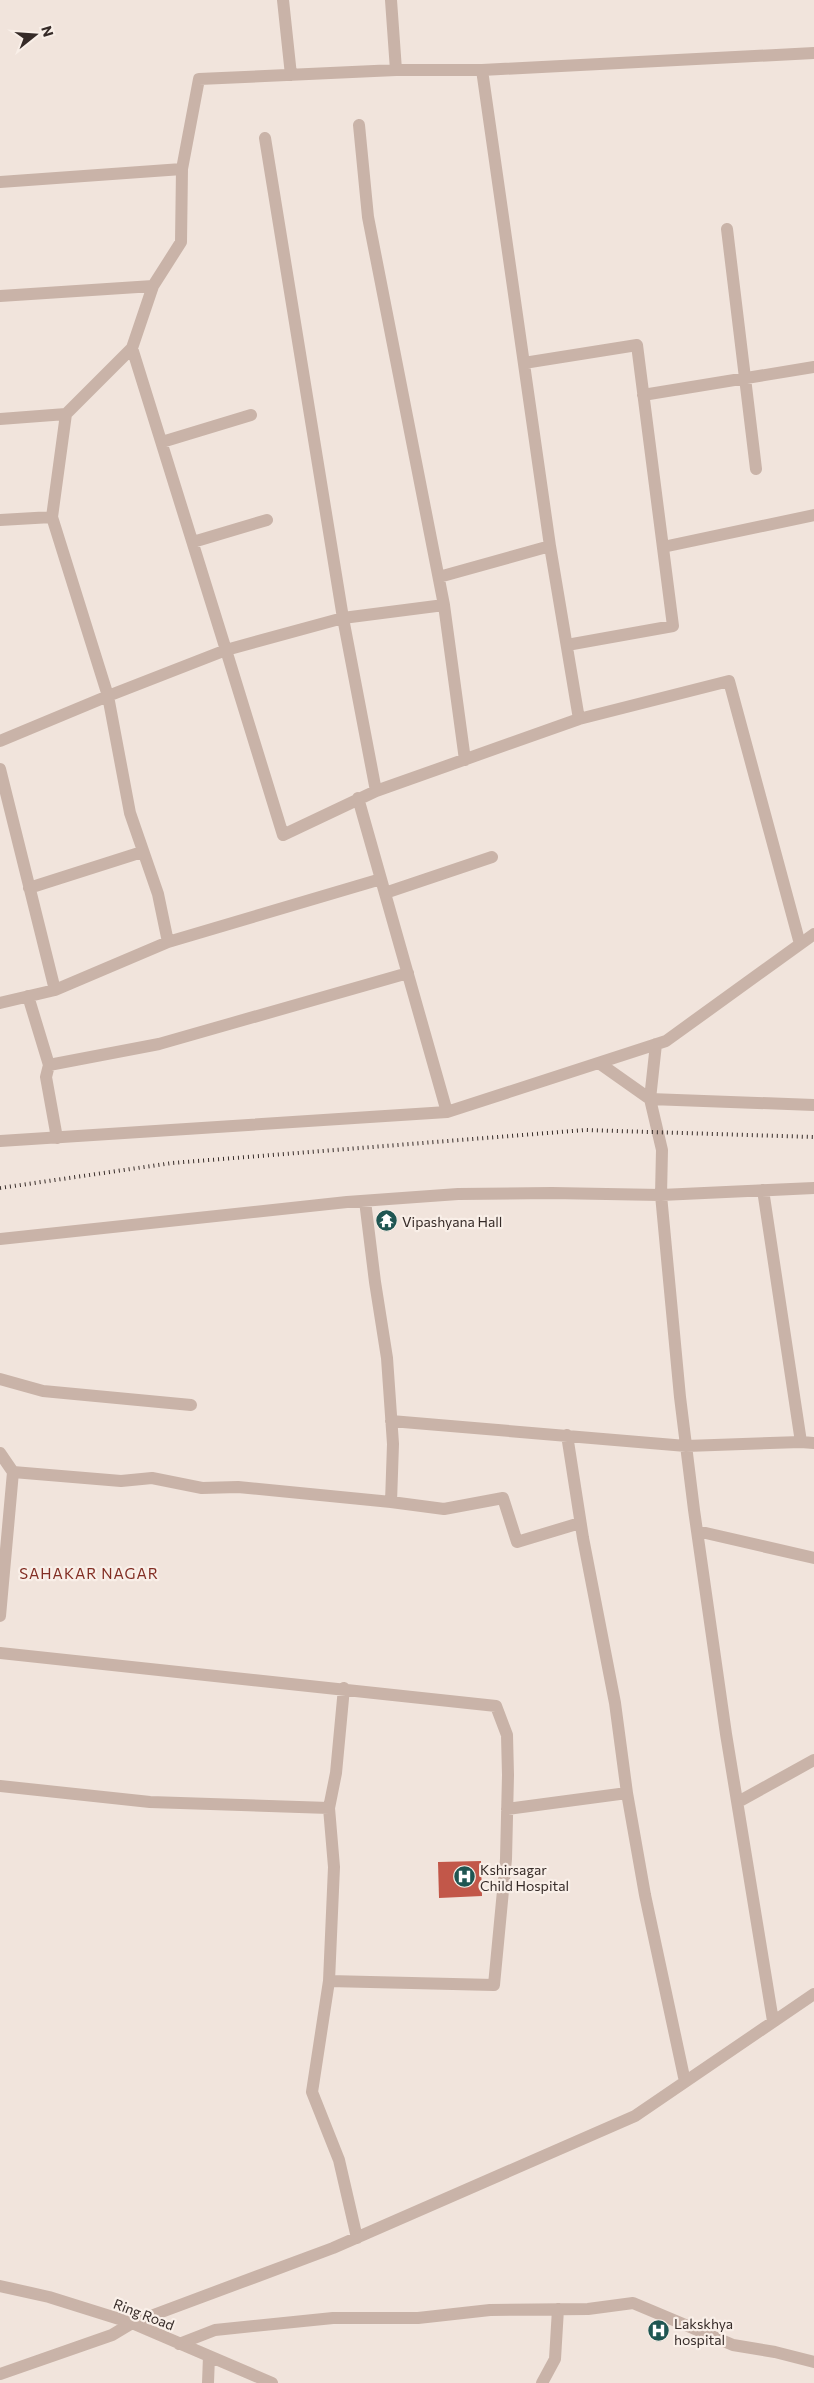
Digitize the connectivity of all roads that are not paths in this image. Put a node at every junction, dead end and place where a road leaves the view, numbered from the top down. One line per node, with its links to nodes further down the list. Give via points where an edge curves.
1 (283, 0): 6 (street)
2 (391, 0): 4 (street)
3 (814, 54): 5 (street)
4 (396, 70): 5 (street); 6 (street)
5 (482, 70): 15 (street)
6 (291, 74): 9 (street, via 199,79)
7 (359, 125): 31 (street, via 368,217)
8 (265, 138): 33 (street)
9 (182, 169): 10 (street); 12 (street, via 181,242)
10 (0, 182)
11 (727, 230): 17 (street)
12 (153, 286): 13 (street); 14 (street)
13 (0, 296)
14 (132, 348): 19 (street); 22 (street)
15 (524, 363): 18 (street, via 637,344); 29 (street)
16 (814, 367): 17 (street)
17 (745, 378): 18 (street); 23 (street)
18 (643, 395): 30 (street)
19 (66, 414): 21 (street); 25 (street)
20 (251, 415): 22 (street)
21 (0, 419)
22 (162, 442): 28 (street)
23 (756, 469)
24 (814, 515): 30 (street)
25 (52, 517): 26 (street); 36 (street)
26 (0, 520)
27 (267, 520): 28 (street)
28 (193, 542): 35 (street)
29 (550, 546): 31 (street); 34 (street)
30 (663, 547): 34 (street, via 672,626)
31 (439, 577): 32 (street)
32 (444, 605): 33 (street); 39 (street)
33 (343, 618): 35 (street); 41 (street)
34 (567, 645): 37 (street)
35 (226, 650): 36 (street); 42 (street, via 283,835)
36 (108, 696): 38 (street); 43 (street, via 130,813)
37 (579, 720): 39 (street); 50 (street, via 729,681)
38 (0, 741)
39 (465, 760): 41 (street)
40 (0, 769): 46 (street)
41 (376, 791): 42 (street)
42 (358, 798): 45 (street)
43 (142, 852): 46 (street); 49 (street, via 158,894)
44 (492, 857): 47 (street)
45 (381, 879): 47 (street); 49 (street)
46 (29, 888): 52 (street)
47 (385, 894): 51 (street)
48 (814, 934): 50 (street)
49 (168, 942): 52 (street)
50 (800, 944): 55 (street, via 666,1041)
51 (408, 973): 57 (street, via 159,1044); 60 (street)
52 (55, 990): 53 (street)
53 (28, 996): 54 (street); 57 (street)
54 (0, 1004)
55 (656, 1044): 56 (street); 58 (street)
56 (599, 1062): 58 (street); 60 (street)
57 (49, 1065): 61 (street, via 46,1077)
58 (650, 1098): 59 (street); 65 (street, via 662,1150)
59 (814, 1105)
60 (448, 1112): 61 (street)
61 (56, 1138): 62 (street)
62 (0, 1141)
63 (814, 1188): 64 (street)
64 (763, 1190): 65 (street); 72 (street)
65 (661, 1196): 66 (street, via 458,1194); 73 (street)
66 (366, 1201): 67 (street); 70 (street)
67 (0, 1239)
68 (0, 1379): 69 (street, via 43,1391)
69 (191, 1405)
70 (391, 1421): 71 (street); 76 (street)
71 (567, 1435): 73 (street); 77 (street)
72 (808, 1442): 73 (street)
73 (686, 1446): 78 (street)
74 (0, 1453): 75 (street)
75 (13, 1472): 76 (street, via 120,1481 152,1478 202,1488 238,1487); 80 (street)
76 (392, 1502): 77 (street, via 444,1509 503,1498 517,1542)
77 (580, 1522): 85 (street, via 615,1703)
78 (697, 1531): 79 (street); 86 (street)
79 (814, 1558)
80 (0, 1616)
81 (0, 1653): 82 (street)
82 (344, 1688): 87 (street); 88 (street, via 496,1706 507,1735)
83 (814, 1760): 86 (street)
84 (0, 1786): 87 (street, via 150,1802)
85 (627, 1793): 88 (street); 92 (street, via 645,1896)
86 (738, 1802): 91 (street)
87 (329, 1808): 89 (street, via 334,1867)
88 (507, 1809): 89 (street, via 506,1859 494,1985)
89 (329, 1981): 93 (street, via 312,2092 339,2160)
90 (814, 1994): 91 (street)
91 (773, 2021): 92 (street)
92 (687, 2080): 93 (street, via 635,2116)
93 (357, 2238): 96 (street)
94 (0, 2286): 96 (street, Ring Road, via 49,2297)
95 (558, 2309): 97 (street, via 490,2310 418,2318 323,2319 215,2330); 99 (street, via 633,2303 733,2345); 103 (street, via 555,2359)
96 (132, 2323): 97 (street, Ring Road); 100 (street, via 112,2335)
97 (180, 2344): 98 (street, Ring Road)
98 (209, 2356): 101 (street); 102 (street, Ring Road)
99 (814, 2362)
100 (0, 2374)
101 (208, 2383)
102 (272, 2383)
103 (542, 2383)

